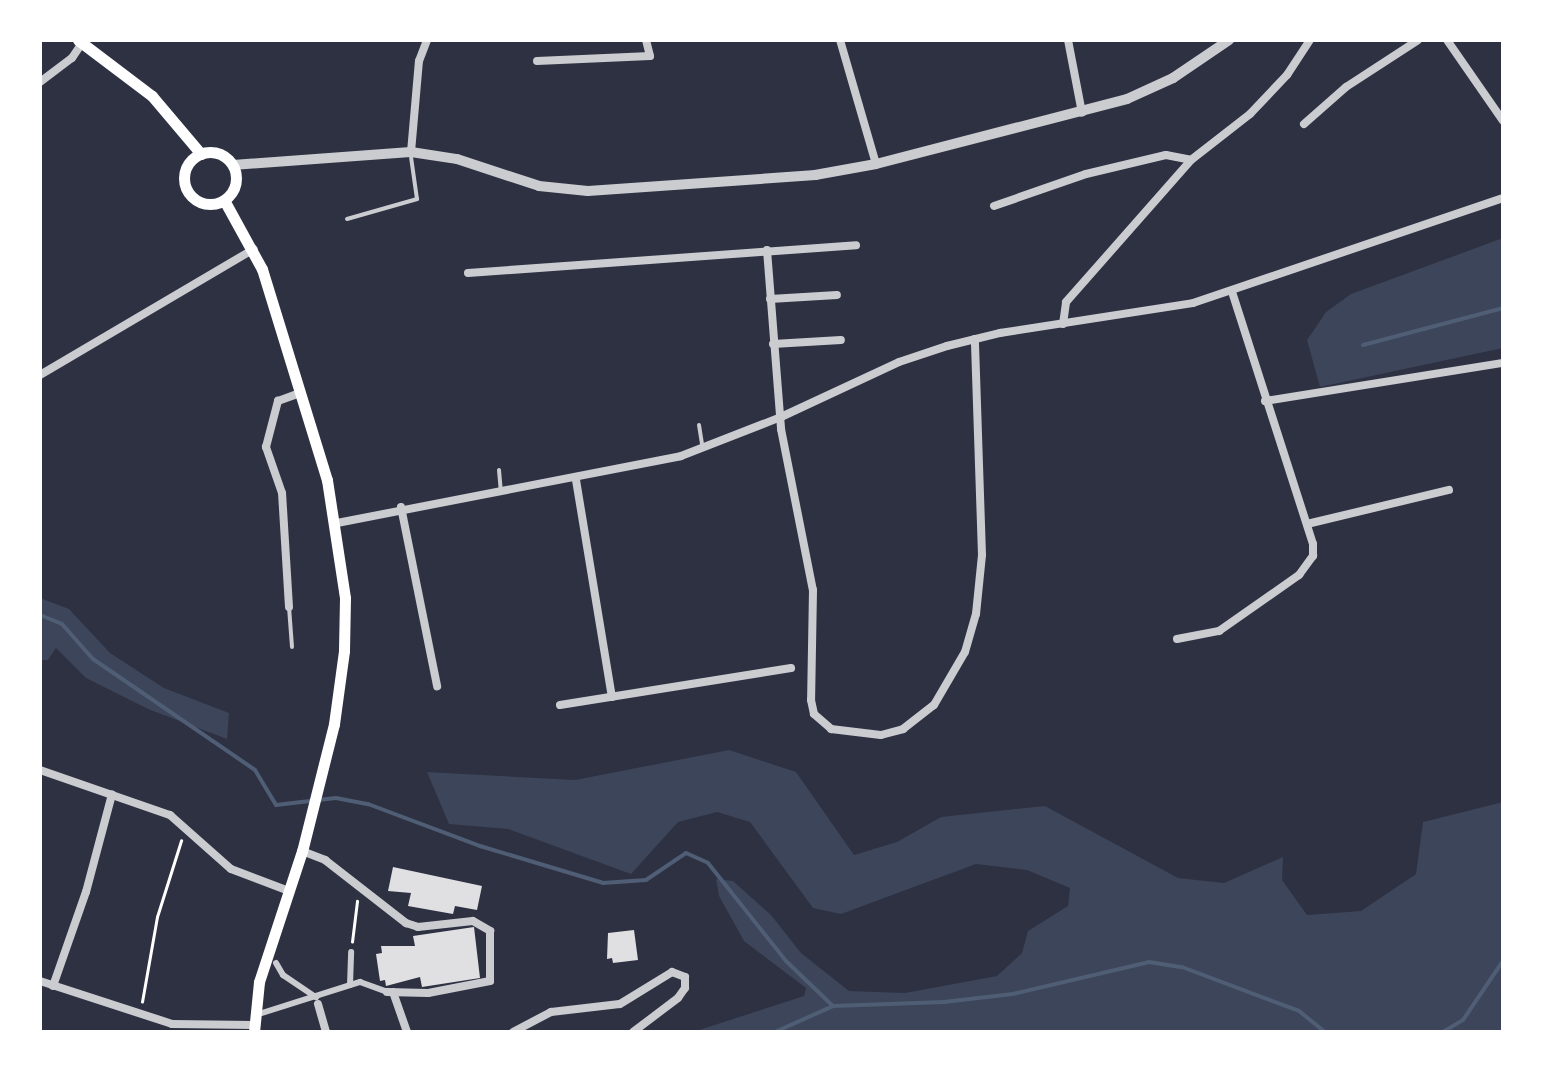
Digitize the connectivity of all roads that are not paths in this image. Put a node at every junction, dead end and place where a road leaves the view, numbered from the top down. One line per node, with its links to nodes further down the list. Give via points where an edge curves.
1 (416, 40): 10 (street)
2 (646, 40): 11 (street, via 650,56)
3 (840, 40): 20 (street)
4 (1068, 40): 13 (street)
5 (1229, 40): 13 (street, via 1173,78)
6 (1310, 40): 18 (street, via 1250,114)
7 (1418, 40): 15 (street)
8 (1447, 40): 14 (street)
9 (80, 42): 12 (street, via 72,58); 17 (main road, via 161,104)
10 (425, 44): 16 (street)
11 (537, 61)
12 (40, 82)
13 (1082, 113): 20 (street)
14 (1503, 121)
15 (1304, 124)
16 (411, 152): 19 (street); 20 (street, via 539,186 588,191 815,175); 24 (lane, via 416,199)
17 (202, 154): 19 (main road, via 219,154); 22 (main road, via 186,168 187,189 203,203)
18 (1191, 160): 23 (street, via 1166,155); 32 (street, via 1066,302)
19 (232, 164): 22 (main road, via 236,184)
20 (876, 164)
21 (1503, 198): 29 (street)
22 (224, 200): 26 (main road)
23 (994, 206)
24 (347, 219)
25 (856, 245): 27 (street)
26 (254, 249): 37 (street); 38 (main road)
27 (767, 250): 28 (street); 31 (street)
28 (468, 273)
29 (1232, 292): 32 (street); 39 (street)
30 (836, 295): 31 (street)
31 (770, 300): 35 (street)
32 (1063, 324): 33 (street)
33 (975, 339): 40 (street, via 899,362); 40 (street, via 982,556 976,614 946,688 926,714 903,728 839,732 814,714 813,590)
34 (841, 340): 35 (street)
35 (773, 344): 40 (street)
36 (1503, 363): 39 (street)
37 (40, 375)
38 (300, 393): 48 (main road); 50 (street, via 278,401 266,447 282,493)
39 (1265, 401): 49 (street)
40 (781, 418): 42 (street)
41 (699, 425): 42 (lane)
42 (703, 450): 44 (street)
43 (499, 470): 46 (lane)
44 (576, 480): 46 (street); 55 (street)
45 (1449, 490): 49 (street)
46 (501, 492): 47 (street)
47 (401, 507): 48 (street); 54 (street)
48 (337, 523): 59 (main road, via 344,642 328,752)
49 (1306, 524): 51 (street, via 1313,556 1299,575 1220,631)
50 (290, 607): 52 (lane)
51 (1178, 640)
52 (292, 646)
53 (791, 668): 55 (street)
54 (437, 686)
55 (612, 697): 56 (street)
56 (560, 706)
57 (40, 770): 58 (street)
58 (112, 794): 60 (street, via 170,815 231,869); 65 (street)
59 (302, 851): 60 (main road); 66 (street, via 326,860 406,924 485,925 490,931 494,974 486,983)
60 (289, 891): 69 (main road, via 259,982)
61 (350, 952): 64 (street)
62 (276, 969): 67 (street)
63 (40, 982): 65 (street)
64 (350, 985): 66 (street); 67 (street)
65 (53, 986): 69 (street, via 172,1024)
66 (390, 992): 71 (street)
67 (317, 1001): 68 (street); 70 (street)
68 (267, 1011)
69 (253, 1029)
70 (326, 1032)
71 (407, 1032)
72 (513, 1032): 73 (street, via 550,1012 620,1004 672,972 685,978 678,998)
73 (633, 1032)

